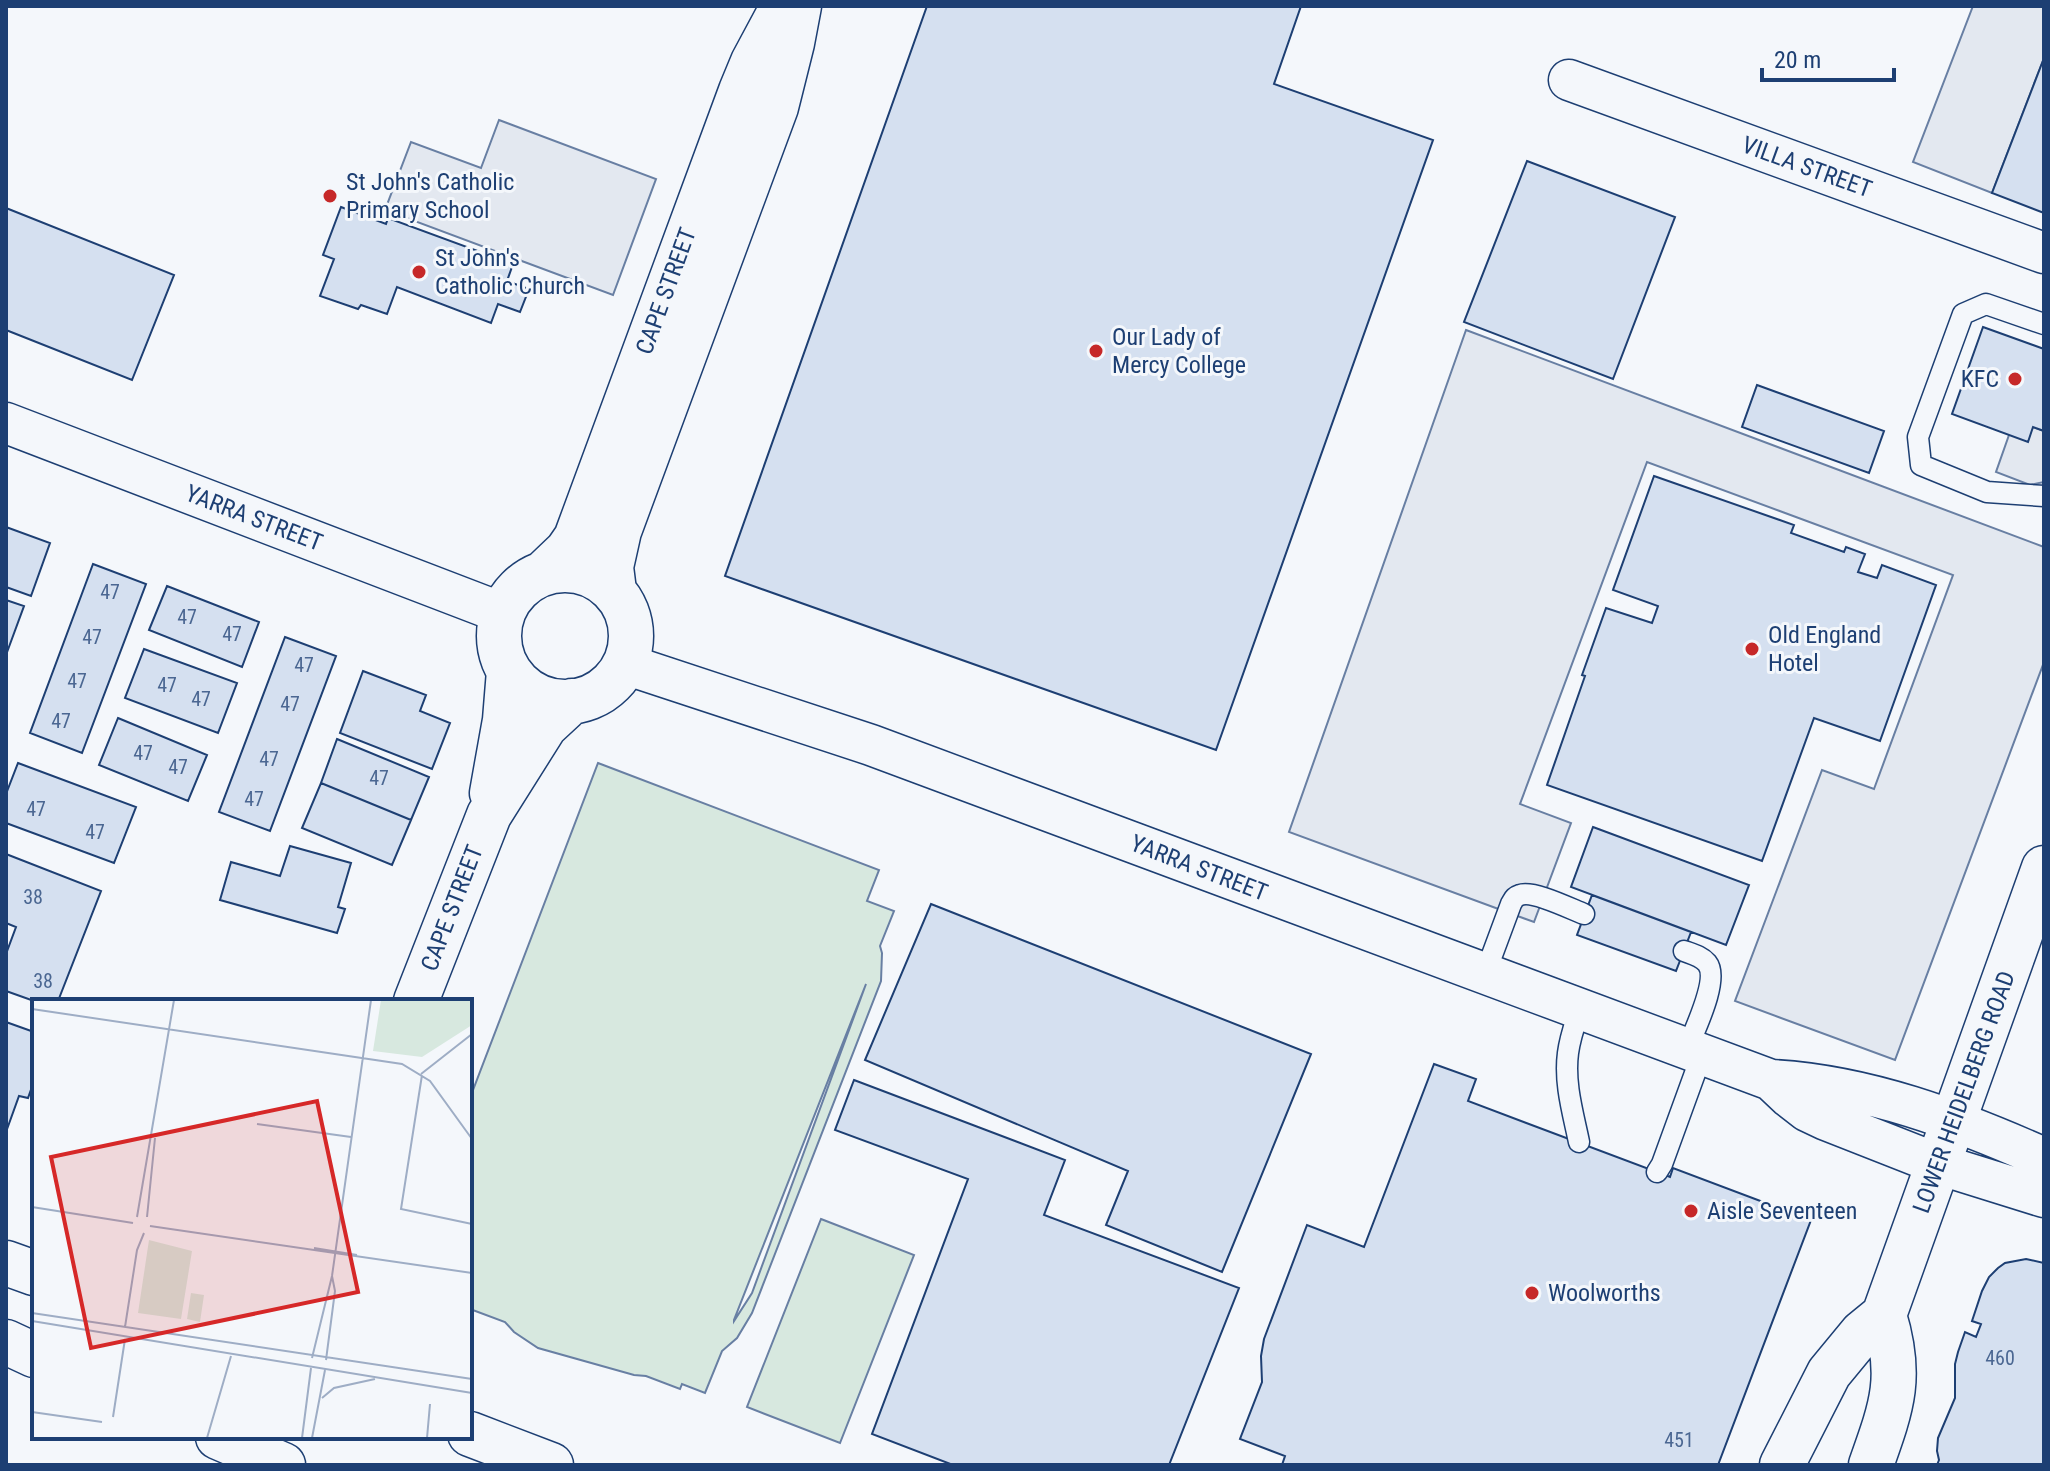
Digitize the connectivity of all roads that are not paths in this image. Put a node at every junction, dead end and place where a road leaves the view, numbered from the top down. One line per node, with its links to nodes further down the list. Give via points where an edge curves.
1 (783, 6): 8 (main road, CAPE STREET, via 735,106 576,538)
2 (799, 6): 9 (main road, CAPE STREET, via 776,107 619,531 611,567)
3 (1569, 80): 4 (street, VILLA STREET)
4 (2044, 253)
5 (2044, 324): 7 (lane, via 1986,304 1963,314 1918,437 1921,465 1987,492)
6 (6, 423): 10 (street, YARRA STREET)
7 (2044, 496)
8 (545, 572): 9 (main road, via 582,572); 10 (main road, via 526,581)
9 (614, 591): 11 (main road, via 630,626)
10 (502, 613): 12 (main road, via 500,652)
11 (625, 664): 13 (main road, via 603,689); 18 (street, YARRA STREET, via 871,745)
12 (509, 671): 13 (main road, via 536,695); 14 (main road, CAPE STREET)
13 (572, 701): 14 (main road, CAPE STREET, via 545,726)
14 (489, 815): 19 (main road, CAPE STREET)
15 (2044, 868): 23 (main road, LOWER HEIDELBERG ROAD)
16 (1584, 914): 18 (lane, via 1535,896 1514,898)
17 (1684, 951): 21 (lane, via 1705,961 1712,974)
18 (1485, 974): 20 (street, YARRA STREET)
19 (417, 999)
20 (1580, 1009): 21 (street, YARRA STREET); 24 (lane, via 1567,1065)
21 (1694, 1052): 22 (street, YARRA STREET); 27 (lane)
22 (1771, 1080): 23 (street, YARRA STREET, via 1869,1094); 26 (street, YARRA STREET, via 1816,1115)
23 (1953, 1122): 25 (street, YARRA STREET); 26 (main road, LOWER HEIDELBERG ROAD)
24 (1579, 1142)
25 (2044, 1158)
26 (1938, 1164): 28 (street, YARRA STREET); 31 (main road, LOWER HEIDELBERG ROAD)
27 (1657, 1172)
28 (2044, 1197)
29 (6, 1263): 30 (main road)
30 (32, 1272)
31 (1884, 1315): 38 (main road, LOWER HEIDELBERG ROAD, via 1829,1373); 39 (main road, via 1892,1341 1892,1398)
32 (6, 1342): 33 (main road)
33 (32, 1354)
34 (472, 1435): 37 (main road)
35 (223, 1439): 36 (main road)
36 (266, 1456)
37 (551, 1465)
38 (1782, 1465)
39 (1871, 1465)

